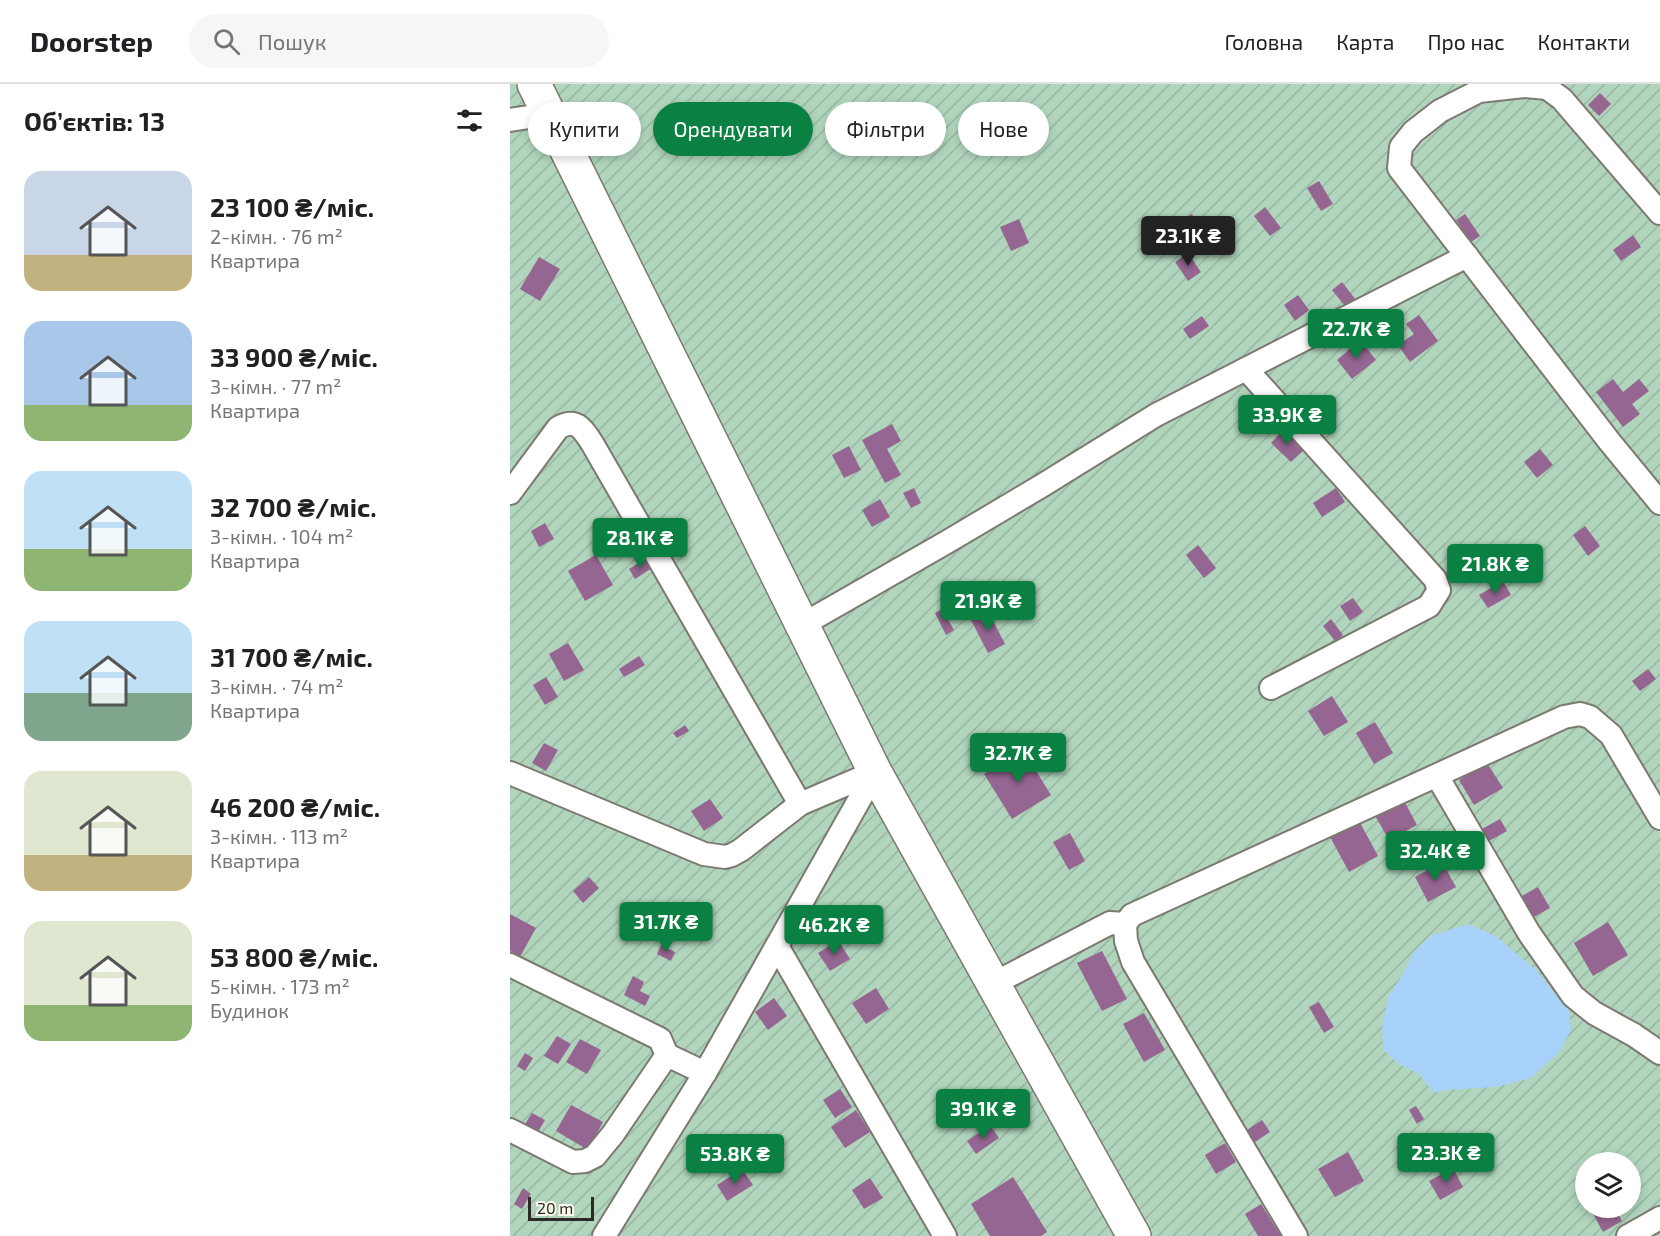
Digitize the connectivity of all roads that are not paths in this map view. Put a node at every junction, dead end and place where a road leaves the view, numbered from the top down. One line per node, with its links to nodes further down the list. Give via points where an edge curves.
1 (534, 84): 2 (street)
2 (543, 102)
3 (528, 117): 4 (street)
4 (510, 120)
5 (570, 156): 11 (street)
6 (1660, 213): 7 (street, via 1562,99 1547,88 1524,86 1479,91 1440,111 1413,132 1401,147 1399,168)
7 (1467, 256): 8 (street); 10 (street)
8 (1246, 369): 11 (street, via 1156,415 957,537); 12 (street, via 1435,579 1439,590 1429,606)
9 (510, 493): 16 (street, via 558,428 573,423 582,429)
10 (1660, 503)
11 (802, 625): 13 (street)
12 (1271, 688)
13 (875, 772): 16 (street); 19 (street); 21 (street)
14 (510, 773): 16 (street, via 716,857 741,850)
15 (1437, 776): 17 (street, via 1564,717 1580,714 1590,717 1611,735); 18 (street, via 1132,915); 22 (street, via 1529,933 1573,996)
16 (800, 804)
17 (1660, 818)
18 (1125, 924): 21 (street, via 1110,923); 30 (street, via 1133,962)
19 (777, 946): 24 (street); 28 (street)
20 (510, 965): 23 (street, via 660,1039)
21 (993, 984): 29 (street)
22 (1660, 1053)
23 (667, 1055): 24 (street); 25 (street, via 596,1156 573,1162)
24 (705, 1074): 27 (street)
25 (510, 1130)
26 (1660, 1218): 31 (street)
27 (604, 1236)
28 (945, 1236)
29 (1134, 1236)
30 (1296, 1236)
31 (1628, 1236)

